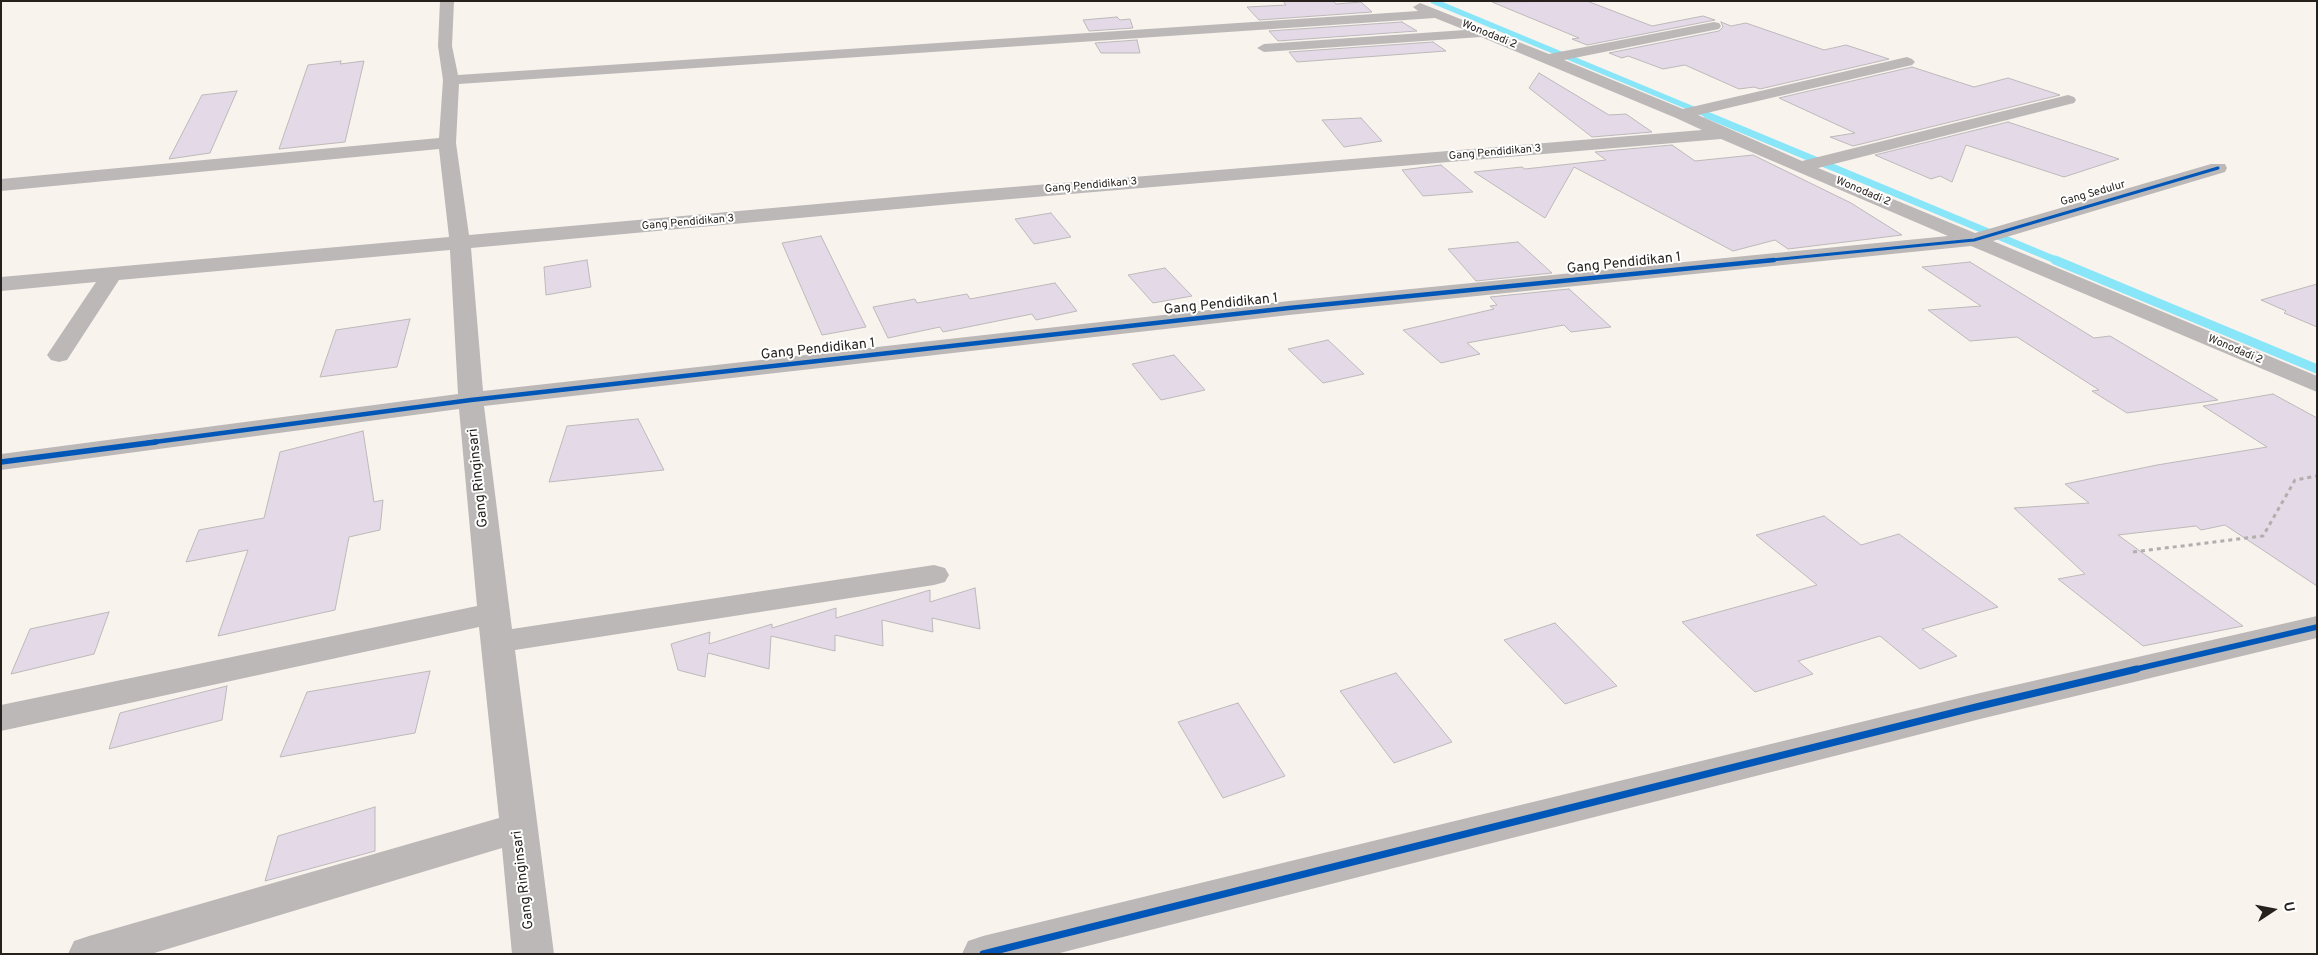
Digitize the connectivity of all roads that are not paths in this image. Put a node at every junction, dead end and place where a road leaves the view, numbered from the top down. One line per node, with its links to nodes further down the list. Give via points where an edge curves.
1 (447, 1): 9 (street, Gang Ringinsari, via 445,46)
2 (1408, 1): 3 (street, Wonodadi 2)
3 (1436, 14): 5 (street, Wonodadi 2); 9 (street)
4 (1714, 26): 7 (street)
5 (1486, 33): 6 (street); 7 (street, Wonodadi 2)
6 (1264, 48)
7 (1547, 59): 11 (street, Wonodadi 2)
8 (1907, 62): 11 (street)
9 (451, 80): 13 (street, Gang Ringinsari)
10 (2068, 100): 14 (street)
11 (1682, 114): 12 (street, Wonodadi 2)
12 (1722, 134): 14 (street, Wonodadi 2); 18 (street, Gang Pendidikan 3)
13 (447, 143): 16 (street); 18 (street, Gang Ringinsari)
14 (1803, 166): 17 (street, Wonodadi 2)
15 (2218, 168): 17 (street, Gang Sedulur)
16 (1, 185)
17 (1974, 240): 22 (street, Wonodadi 2); 23 (street, Gang Pendidikan 1, via 1289,308)
18 (460, 242): 19 (street, Gang Pendidikan 3); 23 (street, Gang Ringinsari)
19 (112, 274): 20 (street, Gang Pendidikan 3); 21 (street)
20 (1, 284)
21 (59, 355)
22 (2317, 385)
23 (471, 400): 24 (street, Gang Pendidikan 1); 27 (street, Gang Ringinsari)
24 (1, 462)
25 (934, 575): 27 (street)
26 (2317, 627): 32 (street, via 1967,709)
27 (496, 628): 28 (street); 29 (street, Gang Ringinsari)
28 (1, 718)
29 (518, 828): 30 (street); 31 (street, Gang Ringinsari)
30 (89, 954)
31 (533, 954)
32 (983, 954)

